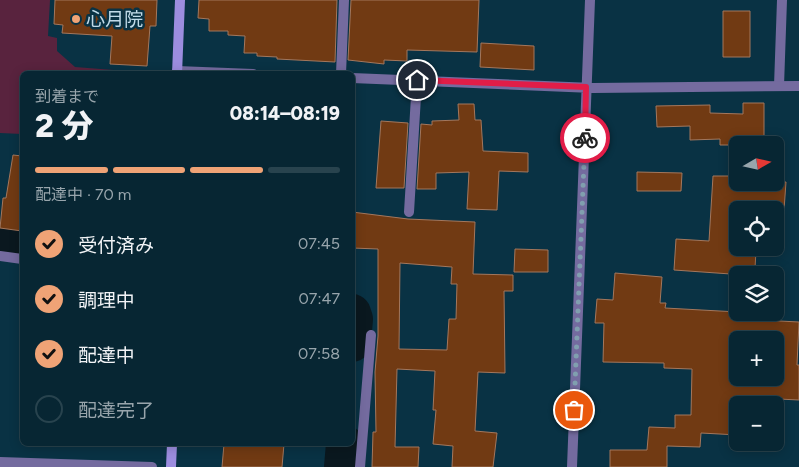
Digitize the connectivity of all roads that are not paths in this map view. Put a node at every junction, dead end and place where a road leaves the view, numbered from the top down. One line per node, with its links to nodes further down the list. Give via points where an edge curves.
1 (180, 0): 5 (street)
2 (344, 0): 6 (street)
3 (590, 0): 11 (street)
4 (782, 0): 9 (street)
5 (177, 71)
6 (341, 71)
7 (355, 78): 8 (street)
8 (417, 80): 11 (street); 12 (street)
9 (779, 86): 10 (street); 11 (street)
10 (799, 86)
11 (586, 87): 21 (street)
12 (409, 212)
13 (4, 254): 14 (street)
14 (20, 258)
15 (371, 335): 20 (street)
16 (172, 446): 19 (street)
17 (0, 462): 18 (street)
18 (152, 467)
19 (171, 467)
20 (360, 467)
21 (572, 467)

